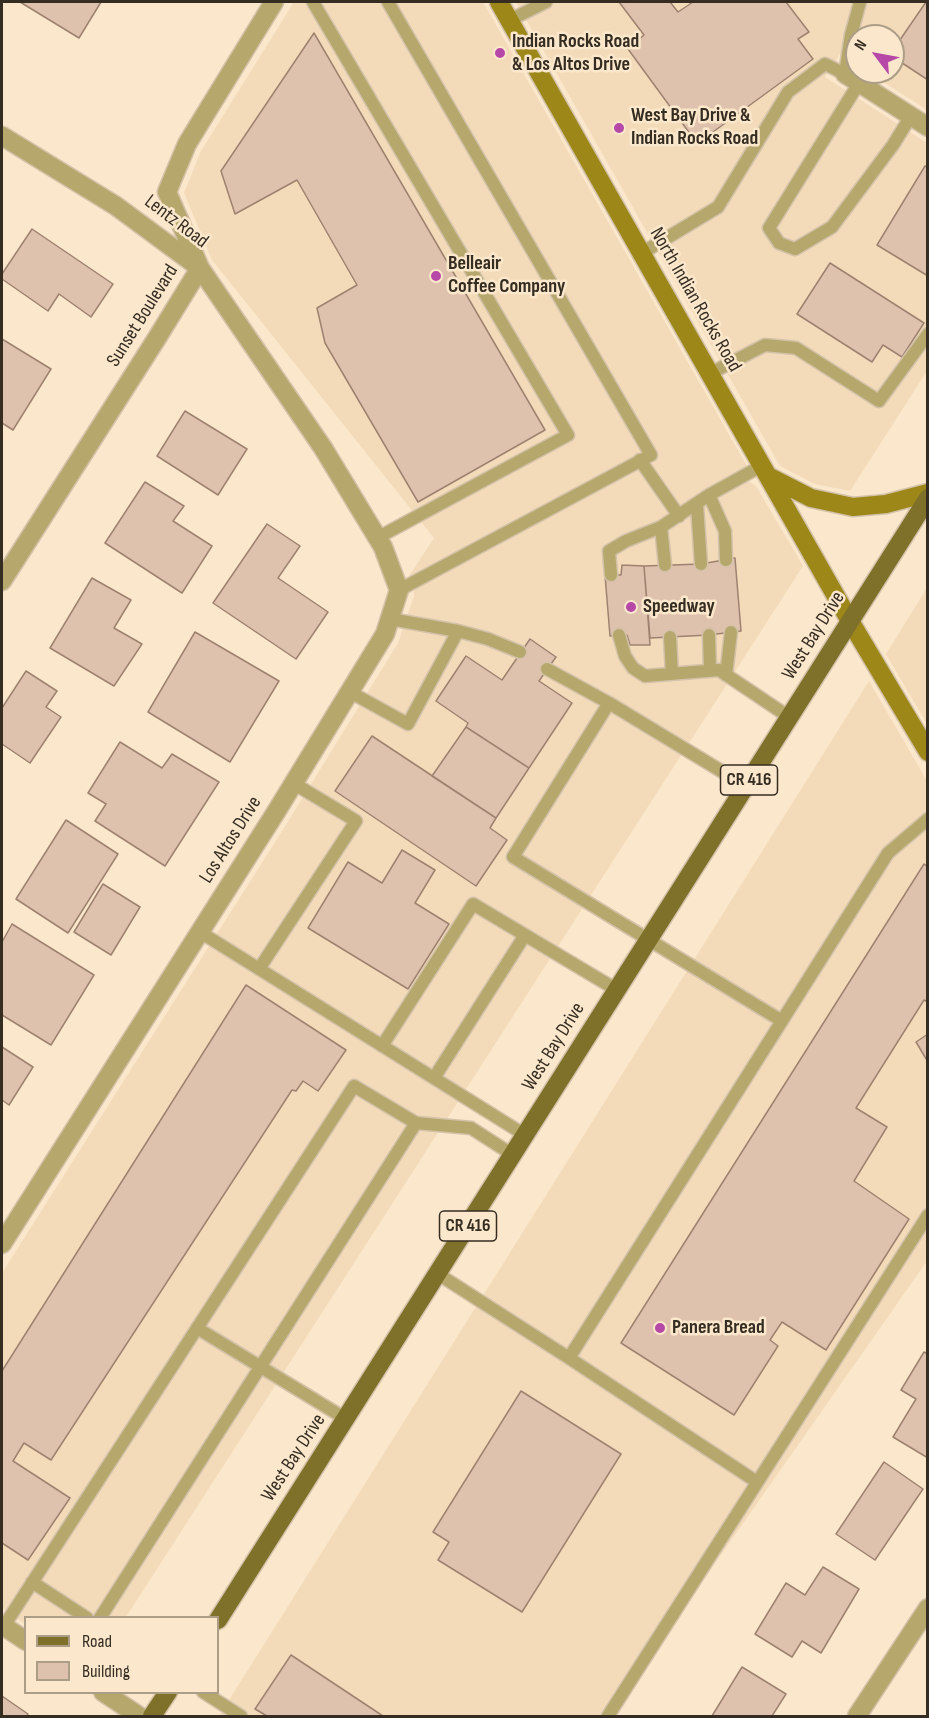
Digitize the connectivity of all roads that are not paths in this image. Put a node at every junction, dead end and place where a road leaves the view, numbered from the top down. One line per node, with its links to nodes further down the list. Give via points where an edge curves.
1 (274, 2): 16 (street, Sunset Boulevard, via 187,144 167,192)
2 (313, 2): 26 (lane, via 568,435)
3 (388, 2): 19 (lane, via 651,455)
4 (499, 2): 7 (street, North Indian Rocks Road)
5 (546, 2): 7 (lane)
6 (860, 2): 8 (lane)
7 (510, 20): 15 (street, North Indian Rocks Road)
8 (854, 24)
9 (845, 75): 15 (lane, via 825,64 789,92 718,207)
10 (849, 84): 12 (lane, via 769,228 779,243 795,249 832,227)
11 (860, 84): 12 (street)
12 (911, 116): 13 (street)
13 (927, 127)
14 (2, 136): 16 (street, Lentz Road, via 116,206)
15 (642, 253): 18 (street, North Indian Rocks Road)
16 (200, 268): 26 (street, Lentz Road, via 323,448); 31 (street, Sunset Boulevard)
17 (927, 334): 18 (lane, via 879,401 796,348 765,345)
18 (711, 373): 20 (street, North Indian Rocks Road)
19 (640, 460): 24 (lane); 32 (lane)
20 (765, 470): 21 (lane); 22 (street, via 811,498 853,507); 34 (street, North Indian Rocks Road)
21 (709, 495): 23 (lane); 27 (lane, via 725,531)
22 (927, 499): 34 (main road, West Bay Drive / CR 416)
23 (697, 505): 24 (lane); 28 (lane)
24 (679, 516): 25 (lane)
25 (661, 527): 29 (lane); 30 (lane, via 609,551)
26 (377, 538): 32 (street)
27 (726, 560)
28 (701, 564)
29 (665, 566)
30 (611, 575)
31 (2, 580)
32 (399, 590): 33 (street, Los Altos Drive)
33 (390, 619): 35 (lane); 45 (street, Los Altos Drive)
34 (850, 621): 47 (main road, West Bay Drive / CR 416); 48 (street, North Indian Rocks Road)
35 (458, 631): 40 (lane); 45 (lane, via 408,724)
36 (731, 632): 44 (lane)
37 (619, 635): 43 (lane, via 633,668 645,676)
38 (709, 635): 42 (lane)
39 (670, 637): 43 (lane)
40 (520, 652)
41 (547, 669): 46 (lane)
42 (710, 670): 43 (lane); 44 (lane)
43 (672, 674)
44 (726, 675): 47 (lane)
45 (350, 692): 49 (street, Los Altos Drive)
46 (609, 703): 50 (lane); 54 (lane, via 513,857)
47 (789, 717): 50 (main road, West Bay Drive / CR 416)
48 (927, 752)
49 (293, 783): 52 (street, Los Altos Drive); 55 (lane, via 356,821)
50 (746, 786): 54 (main road, West Bay Drive / CR 416)
51 (927, 819): 57 (lane, via 888,853)
52 (200, 932): 55 (lane); 64 (street, Los Altos Drive)
53 (525, 935): 56 (lane); 58 (lane, via 473,904); 59 (lane)
54 (648, 940): 56 (main road, West Bay Drive / CR 416); 57 (lane)
55 (259, 969): 58 (lane)
56 (617, 990): 61 (main road, West Bay Drive / CR 416)
57 (782, 1021): 67 (lane)
58 (382, 1046): 59 (lane)
59 (434, 1078): 61 (lane)
60 (416, 1123): 62 (lane, via 471,1128); 66 (lane, via 354,1086); 68 (lane)
61 (525, 1135): 62 (main road, West Bay Drive / CR 416)
62 (513, 1155): 65 (main road, West Bay Drive / CR 416)
63 (927, 1215): 70 (lane)
64 (2, 1244)
65 (438, 1274): 67 (lane); 69 (main road, West Bay Drive / CR 416)
66 (197, 1328): 68 (lane); 71 (lane)
67 (569, 1358): 70 (lane)
68 (261, 1367): 69 (lane); 74 (lane)
69 (346, 1419): 75 (main road, West Bay Drive / CR 416)
70 (757, 1482): 84 (lane)
71 (32, 1582): 73 (lane); 76 (lane)
72 (927, 1608): 85 (street)
73 (85, 1616)
74 (101, 1616)
75 (219, 1618)
76 (2, 1626): 77 (street)
77 (24, 1640)
78 (106, 1694): 81 (street)
79 (167, 1694): 82 (main road)
80 (206, 1694): 83 (lane)
81 (139, 1716)
82 (152, 1716)
83 (241, 1716)
84 (608, 1716)
85 (858, 1716)

